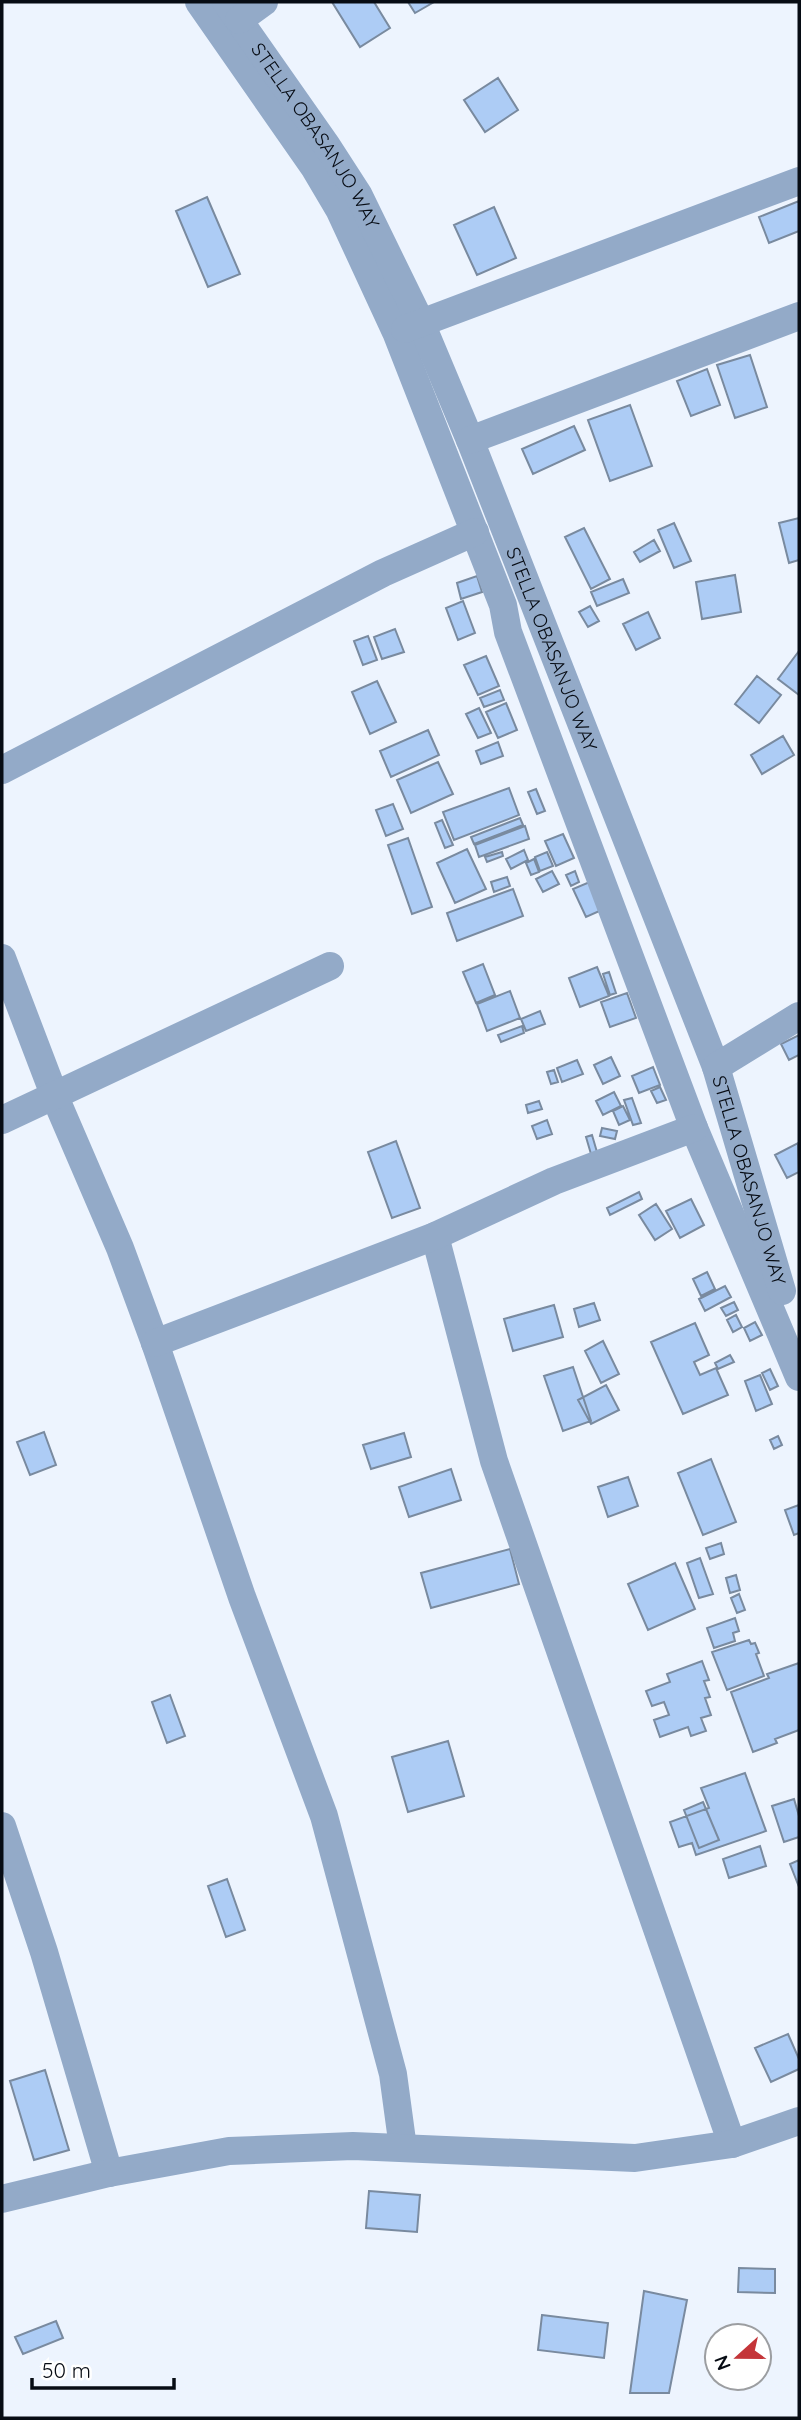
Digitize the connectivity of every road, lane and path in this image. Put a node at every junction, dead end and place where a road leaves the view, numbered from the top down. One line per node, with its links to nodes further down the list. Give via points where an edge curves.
1 (199, 2): 6 (street, via 314,167)
2 (264, 2): 3 (street)
3 (233, 11): 6 (street, STELLA OBASANJO WAY, via 358,194)
4 (799, 181): 6 (street)
5 (799, 316): 7 (street)
6 (409, 328): 7 (street, STELLA OBASANJO WAY); 8 (street)
7 (470, 440): 13 (street, STELLA OBASANJO WAY)
8 (474, 532): 9 (street, via 383,573); 16 (street)
9 (2, 770)
10 (2, 958): 14 (street)
11 (330, 966): 14 (street)
12 (799, 1016): 13 (street)
13 (716, 1067): 18 (street, STELLA OBASANJO WAY)
14 (55, 1097): 15 (street); 20 (street)
15 (2, 1120)
16 (694, 1128): 17 (street, via 554,1181); 21 (street)
17 (435, 1236): 20 (street); 24 (street, via 495,1461)
18 (790, 1282): 19 (street, STELLA OBASANJO WAY)
19 (799, 1332)
20 (155, 1343): 25 (street, via 242,1597 324,1816 393,2074)
21 (799, 1377)
22 (2, 1826): 26 (street)
23 (799, 2121): 24 (street)
24 (732, 2144): 25 (street, via 635,2158)
25 (403, 2148): 26 (street, via 229,2151)
26 (109, 2173): 27 (street)
27 (2, 2199)

